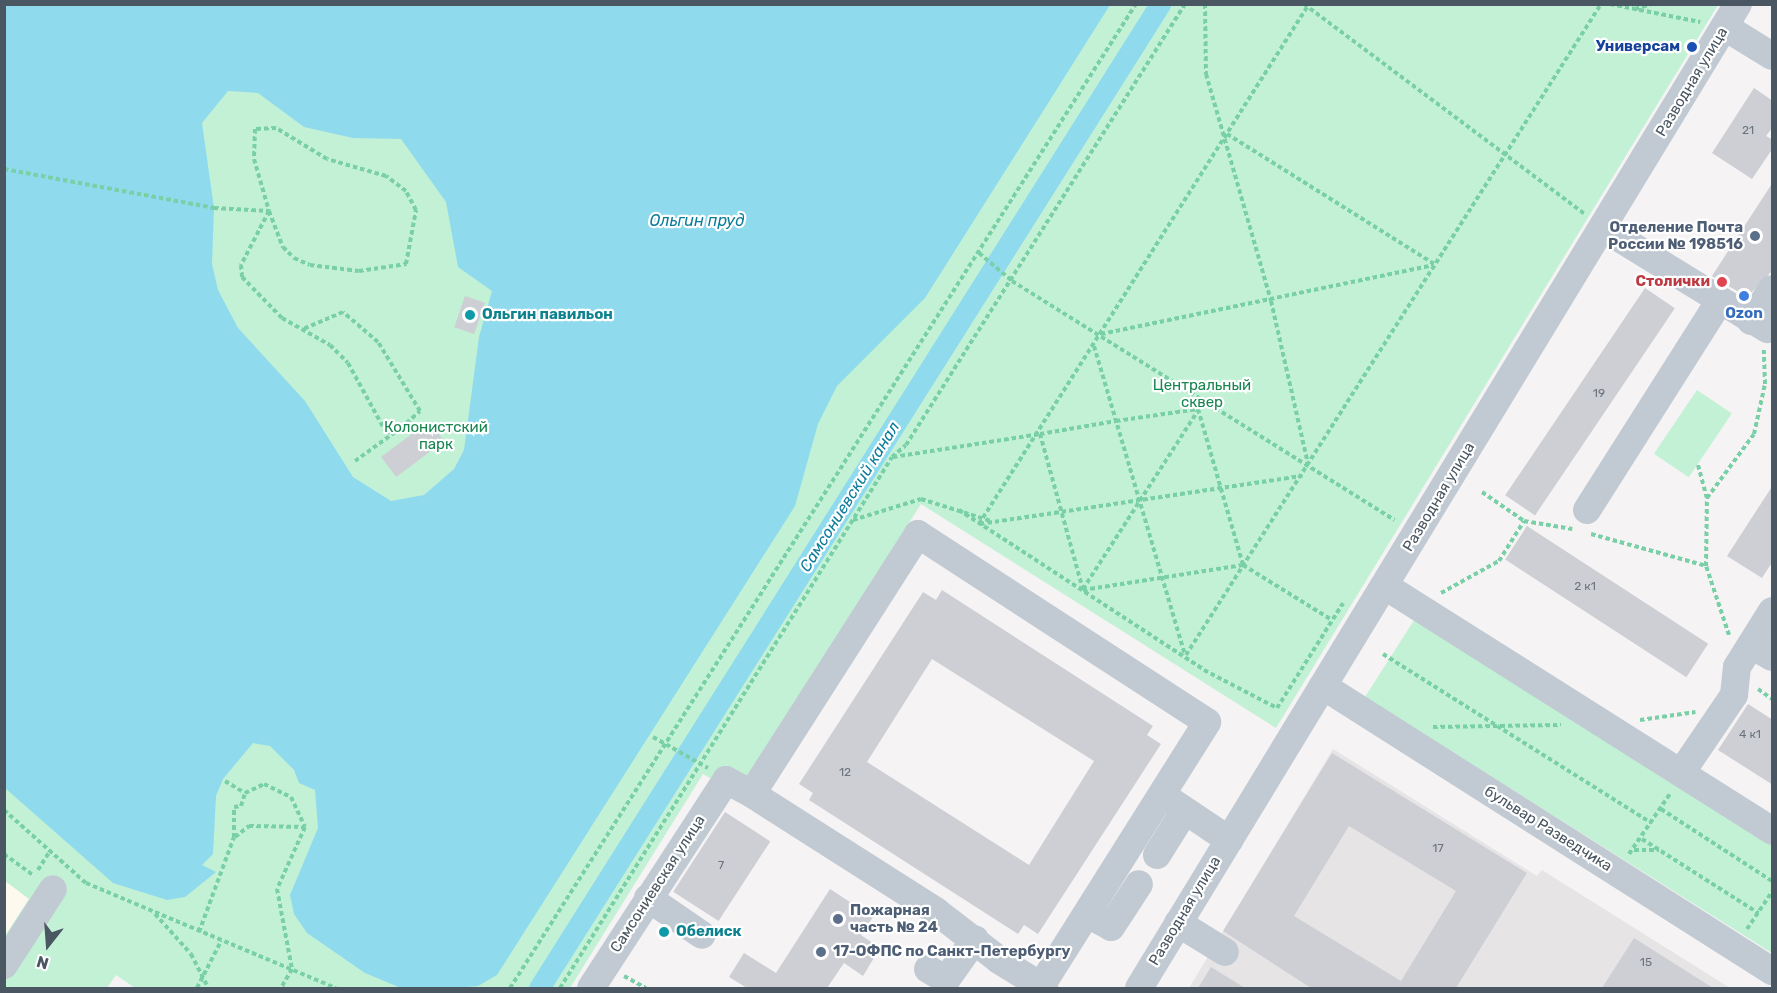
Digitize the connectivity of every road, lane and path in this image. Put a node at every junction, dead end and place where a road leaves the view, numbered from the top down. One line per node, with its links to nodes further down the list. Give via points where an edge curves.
1 (1136, 4): 16 (path)
2 (1185, 4): 18 (path)
3 (1205, 4): 11 (path, via 1206,74)
4 (1601, 4): 12 (path)
5 (1610, 4): 8 (path)
6 (1651, 4): 8 (path)
7 (1307, 6): 11 (path); 12 (path)
8 (1635, 9): 9 (path)
9 (1721, 18): 10 (street); 15 (street, Разводная улица)
10 (1773, 56)
11 (1227, 134): 17 (path); 20 (path); 24 (path)
12 (1504, 156): 15 (path); 17 (path)
13 (4, 168): 14 (path, via 214,208)
14 (269, 211): 14 (path, via 253,142 255,129 263,125 327,159 371,168 406,191 416,210 406,264 359,271 310,265 283,247); 22 (path, via 241,265 242,277 271,309)
15 (1595, 222): 21 (street); 49 (street, Разводная улица)
16 (979, 253): 18 (path); 64 (path)
17 (1435, 264): 20 (path); 33 (path)
18 (1012, 281): 24 (path); 31 (path, via 906,445)
19 (1773, 289): 23 (street)
20 (1271, 301): 24 (path); 33 (path)
21 (1719, 302): 23 (street); 41 (street)
22 (303, 329): 29 (path, via 348,363 380,427); 29 (path, via 340,310 378,342 420,411)
23 (1761, 332): 38 (path, via 1765,384 1754,434)
24 (1100, 334): 25 (path); 26 (path)
25 (1094, 346): 28 (path); 30 (path)
26 (1204, 401): 27 (path); 33 (path)
27 (1198, 409): 28 (path); 36 (path); 39 (path)
28 (1116, 422): 30 (path); 39 (path)
29 (395, 433): 32 (path)
30 (1040, 434): 31 (path); 42 (path); 44 (path)
31 (892, 457): 65 (path)
32 (355, 461)
33 (1309, 465): 35 (path); 45 (path, via 1396,519)
34 (1698, 465): 38 (path)
35 (1302, 476): 36 (path); 46 (path)
36 (1220, 487): 39 (path); 46 (path)
37 (1482, 492): 43 (path)
38 (1707, 498): 47 (path)
39 (1140, 500): 42 (path); 48 (path); 50 (path)
40 (958, 510): 44 (path)
41 (1587, 510)
42 (1058, 511): 44 (path); 50 (path)
43 (1524, 521): 47 (path, via 1651,548); 51 (path, via 1498,561)
44 (979, 524): 50 (path)
45 (1390, 529)
46 (1243, 565): 48 (path); 54 (path); 56 (path)
47 (1706, 566): 57 (path)
48 (1161, 577): 50 (path); 56 (path)
49 (1384, 586): 58 (street, Разводная улица); 66 (street)
50 (1083, 590): 56 (path)
51 (1441, 593)
52 (1345, 600): 54 (path)
53 (1773, 611): 57 (street)
54 (1332, 620): 56 (path, via 1277,708 1244,694)
55 (1383, 654): 61 (path)
56 (1186, 656)
57 (1748, 666): 59 (path, via 1696,712); 66 (street)
58 (1323, 686): 62 (street, бульвар Разведчика); 79 (street, Разводная улица)
59 (1642, 720)
60 (1566, 724): 61 (path)
61 (1496, 728): 62 (path, via 1414,727); 74 (path)
62 (1403, 736): 85 (street, бульвар Разведчика)
63 (653, 737): 64 (path)
64 (666, 746): 65 (path); 115 (path)
65 (698, 766): 116 (path)
66 (1681, 773): 71 (path); 76 (street)
67 (225, 781): 68 (path)
68 (245, 793): 75 (path, via 264,784 291,797); 77 (path, via 231,814 237,825)
69 (752, 794): 70 (street, via 918,534 1207,722); 90 (street, Самсониевская улица, via 726,780); 99 (street)
70 (1162, 795): 73 (street); 94 (street)
71 (1661, 809): 74 (path); 87 (path)
72 (4, 810): 82 (path)
73 (1184, 812): 79 (street); 84 (street)
74 (1651, 823): 78 (path)
75 (305, 827): 77 (path, via 249,826); 104 (path, via 277,888)
76 (1773, 831)
77 (234, 837): 97 (path)
78 (1642, 839): 80 (path); 81 (path)
79 (1229, 840): 95 (street, Разводная улица)
80 (1633, 850): 81 (path); 85 (path)
81 (1660, 850): 93 (path)
82 (50, 851): 83 (path, via 34,877); 86 (path)
83 (4, 854)
84 (1157, 855)
85 (1615, 871): 101 (street, бульвар Разведчика)
86 (62, 880): 92 (path, via 86,883); 96 (street)
87 (1773, 880)
88 (1139, 884): 94 (street, via 1111,927)
89 (1773, 892): 91 (path)
90 (648, 898): 98 (street); 117 (street, Самсониевская улица)
91 (1771, 900): 93 (path)
92 (155, 913): 97 (path); 107 (path, via 191,954)
93 (1758, 913): 101 (path)
94 (1087, 914): 109 (street)
95 (1178, 923): 102 (street); 118 (street, Разводная улица)
96 (14, 930): 103 (street)
97 (199, 932): 100 (path)
98 (702, 935)
99 (975, 939): 105 (street, via 946,980); 109 (street)
100 (222, 941): 104 (path); 107 (path)
101 (1734, 947): 106 (street, бульвар Разведчика)
102 (1225, 952)
103 (4, 965)
104 (292, 969): 108 (path); 112 (path)
105 (928, 969)
106 (1773, 971)
107 (204, 978): 110 (path); 111 (path)
108 (322, 982): 113 (path); 114 (path)
109 (1042, 987)
110 (197, 988)
111 (208, 988)
112 (280, 988)
113 (322, 988)
114 (336, 988)
115 (510, 988)
116 (560, 988)
117 (591, 988)
118 (1138, 988)

